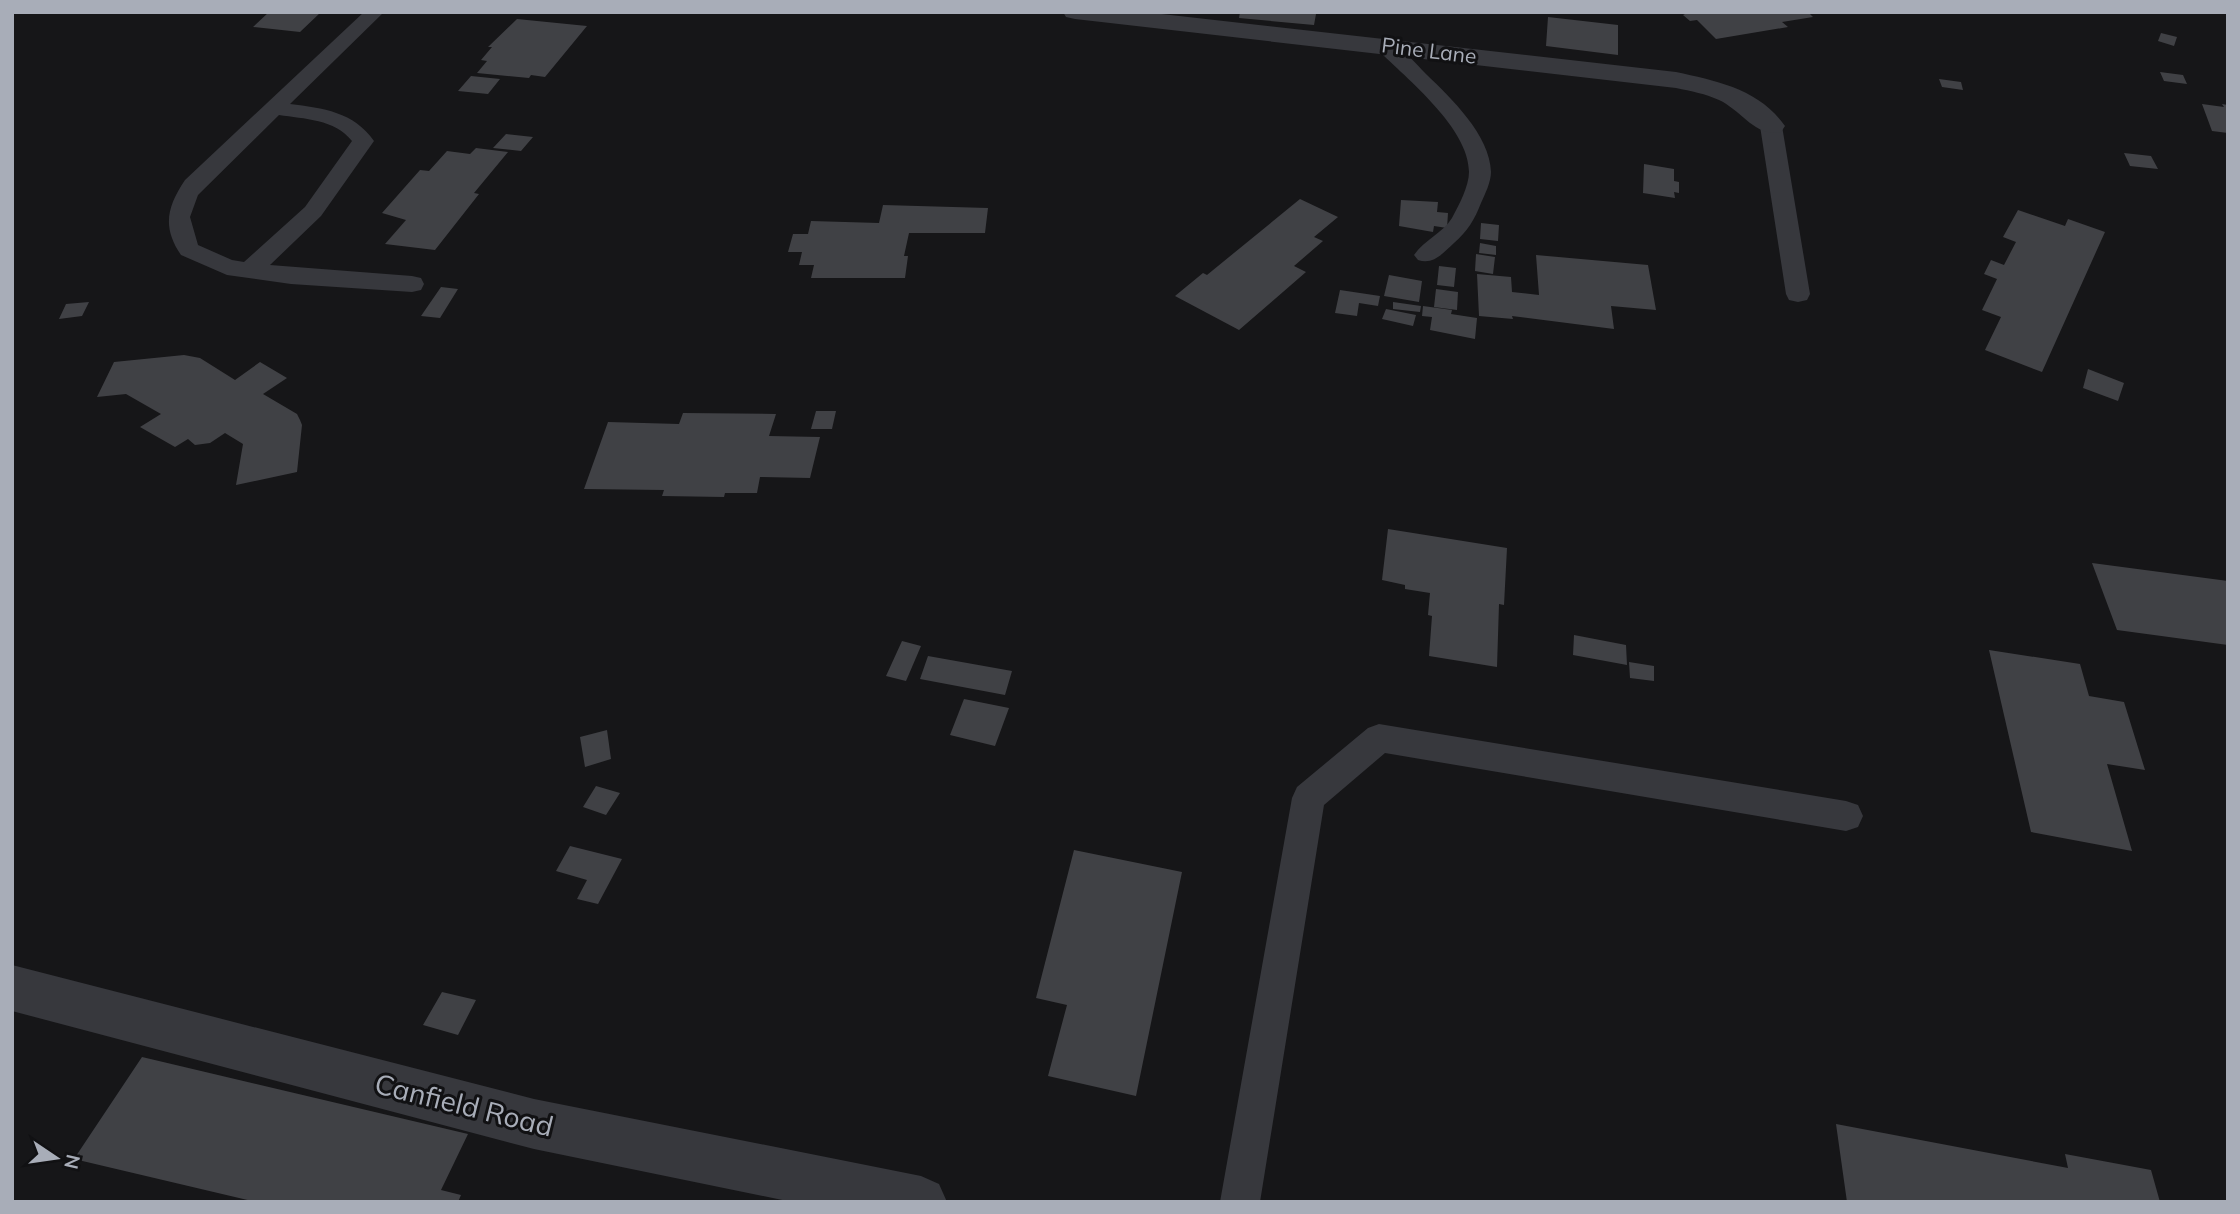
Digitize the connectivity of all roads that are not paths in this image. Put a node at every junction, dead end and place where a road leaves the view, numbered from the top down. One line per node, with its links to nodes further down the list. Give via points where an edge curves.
1 (375, 12): 4 (lane)
2 (1075, 12): 3 (street, Pine Lane)
3 (1385, 46): 5 (street, Pine Lane, via 1676,80 1722,90 1747,103); 6 (lane, via 1454,119 1472,144 1480,173 1460,224)
4 (272, 108): 7 (lane, via 180,203 177,225 189,250 227,267); 7 (lane, via 342,120 356,128 363,141 337,184 293,236)
5 (1771, 126): 9 (lane)
6 (1426, 255)
7 (249, 270): 8 (lane)
8 (412, 284)
9 (1798, 294)
10 (1846, 816): 13 (lane, via 1379,738 1309,798)
11 (12, 988): 12 (street, Canfield Road, via 534,1124)
12 (921, 1202)
13 (1240, 1202)

